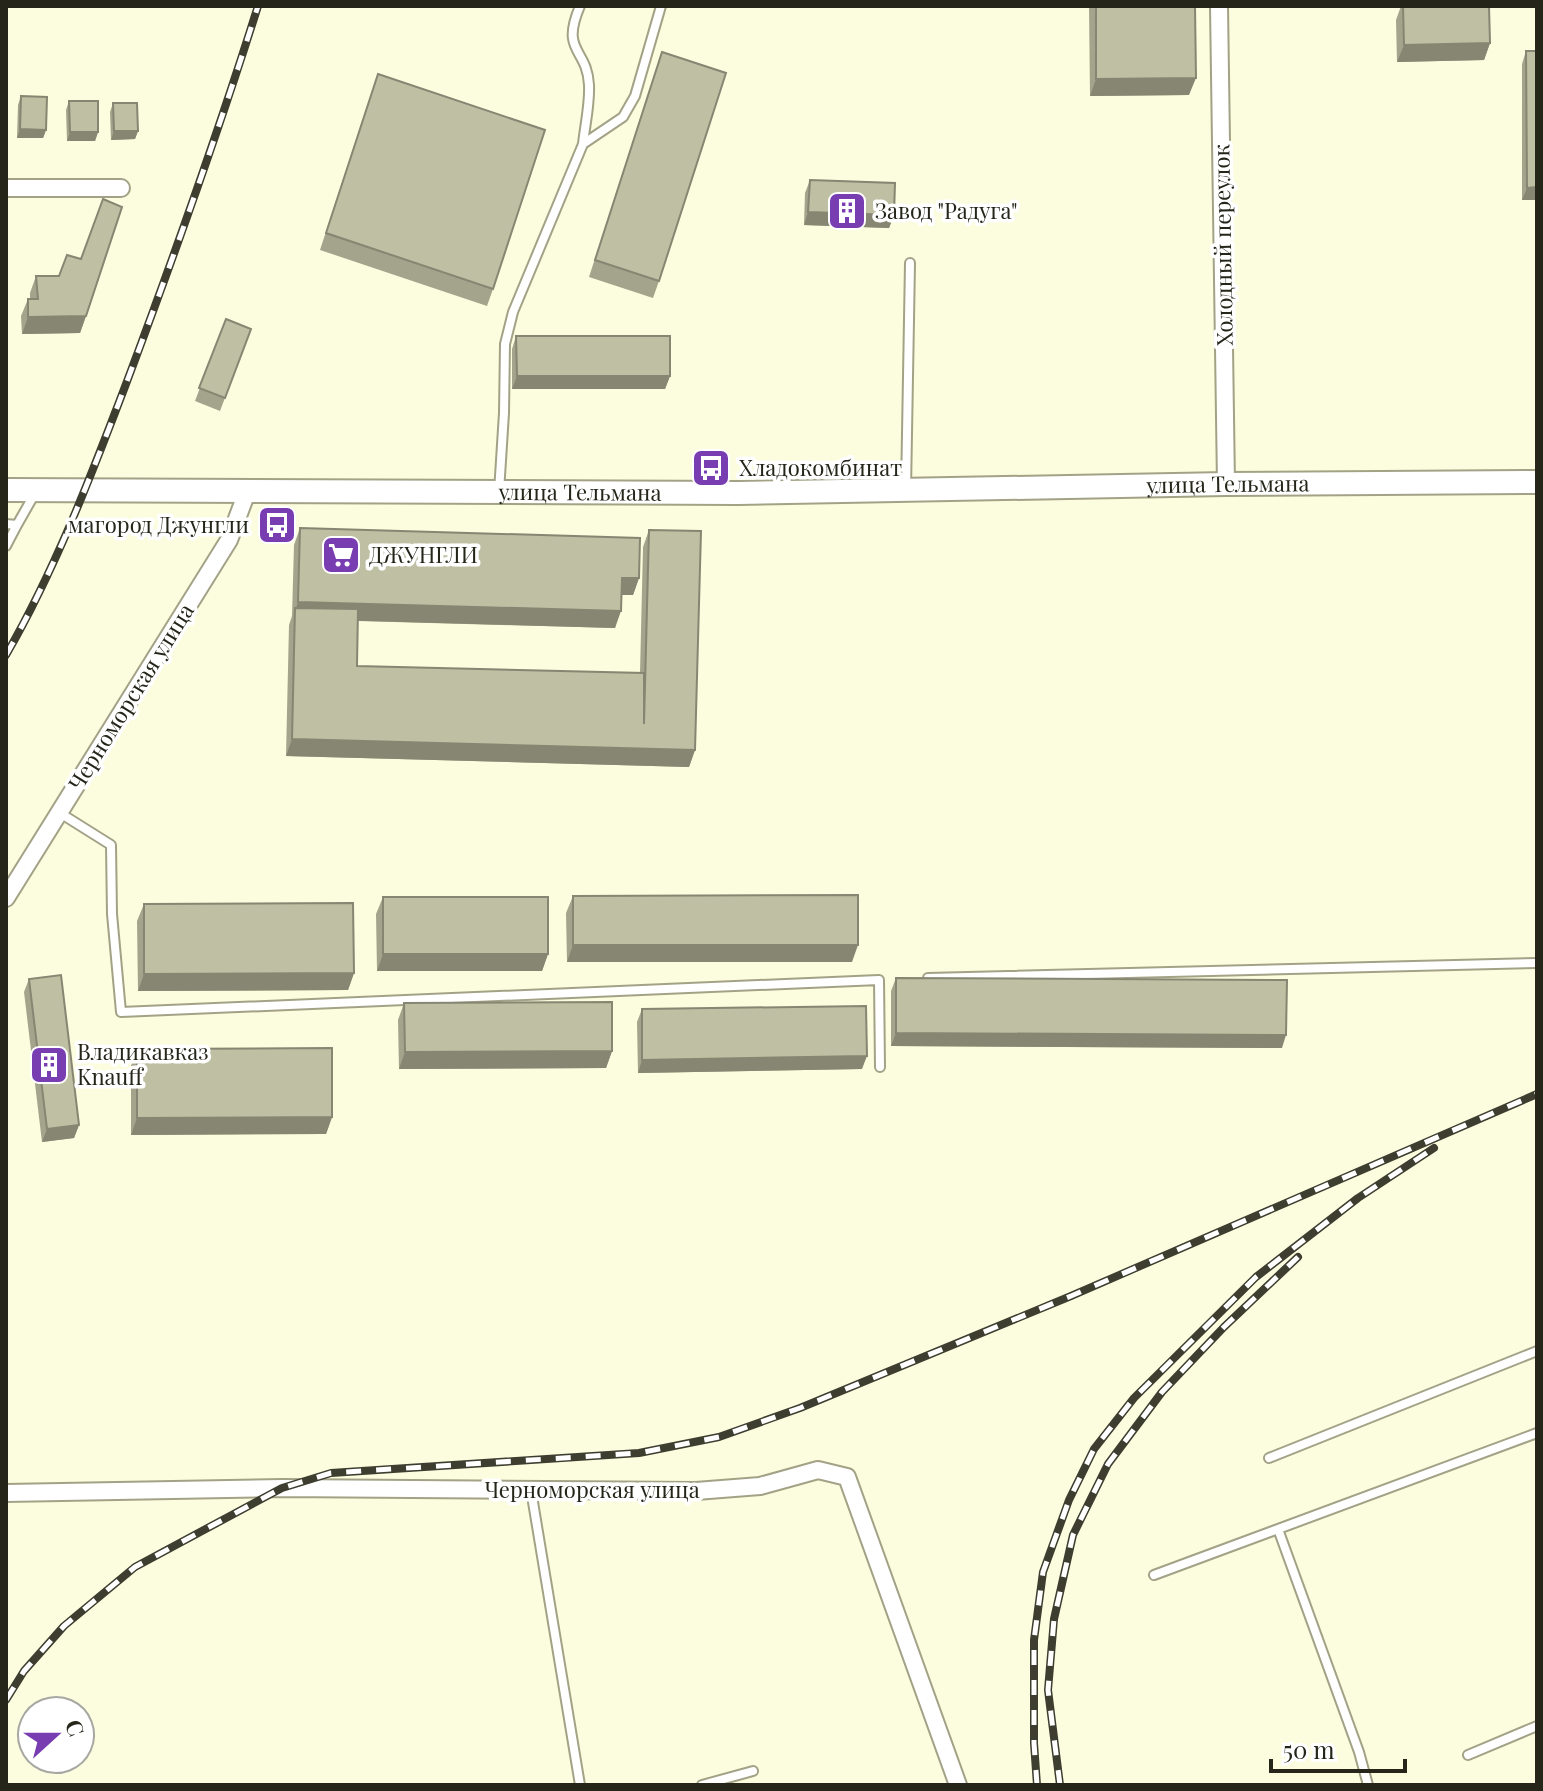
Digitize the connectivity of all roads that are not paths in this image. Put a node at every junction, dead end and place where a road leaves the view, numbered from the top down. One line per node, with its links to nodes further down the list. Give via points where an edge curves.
1 (580, 6): 4 (lane, via 571,40 589,86)
2 (661, 6): 4 (lane, via 635,96 623,117)
3 (1219, 6): 9 (street, Холодный переулок)
4 (583, 144): 14 (lane, via 513,312 505,344)
5 (6, 188): 6 (street)
6 (121, 188)
7 (910, 263): 13 (lane)
8 (1537, 482): 9 (street, улица Тельмана)
9 (1226, 484): 13 (street, улица Тельмана)
10 (6, 490): 11 (street, улица Тельмана)
11 (37, 490): 12 (street, улица Тельмана); 16 (lane)
12 (247, 492): 14 (street, улица Тельмана); 18 (street, Черноморская улица, via 229,540)
13 (906, 492): 14 (street, улица Тельмана)
14 (499, 493)
15 (6, 524): 16 (lane)
16 (17, 525): 17 (lane)
17 (6, 546)
18 (60, 813): 19 (street, Черноморская улица); 23 (lane, via 111,845 121,1012)
19 (6, 898)
20 (1537, 963): 22 (lane)
21 (895, 979): 23 (lane)
22 (911, 979)
23 (879, 980): 24 (lane)
24 (880, 1067)
25 (1537, 1351): 27 (lane)
26 (1537, 1433): 30 (lane)
27 (1269, 1458)
28 (531, 1490): 29 (street, Черноморская улица); 35 (lane); 37 (street, Черноморская улица, via 696,1491 760,1486 818,1470 847,1477)
29 (6, 1493)
30 (1278, 1529): 31 (lane); 38 (lane)
31 (1154, 1575)
32 (1537, 1726): 33 (lane)
33 (1468, 1755)
34 (753, 1771): 36 (lane)
35 (580, 1785)
36 (702, 1785)
37 (958, 1785)
38 (1368, 1785)

